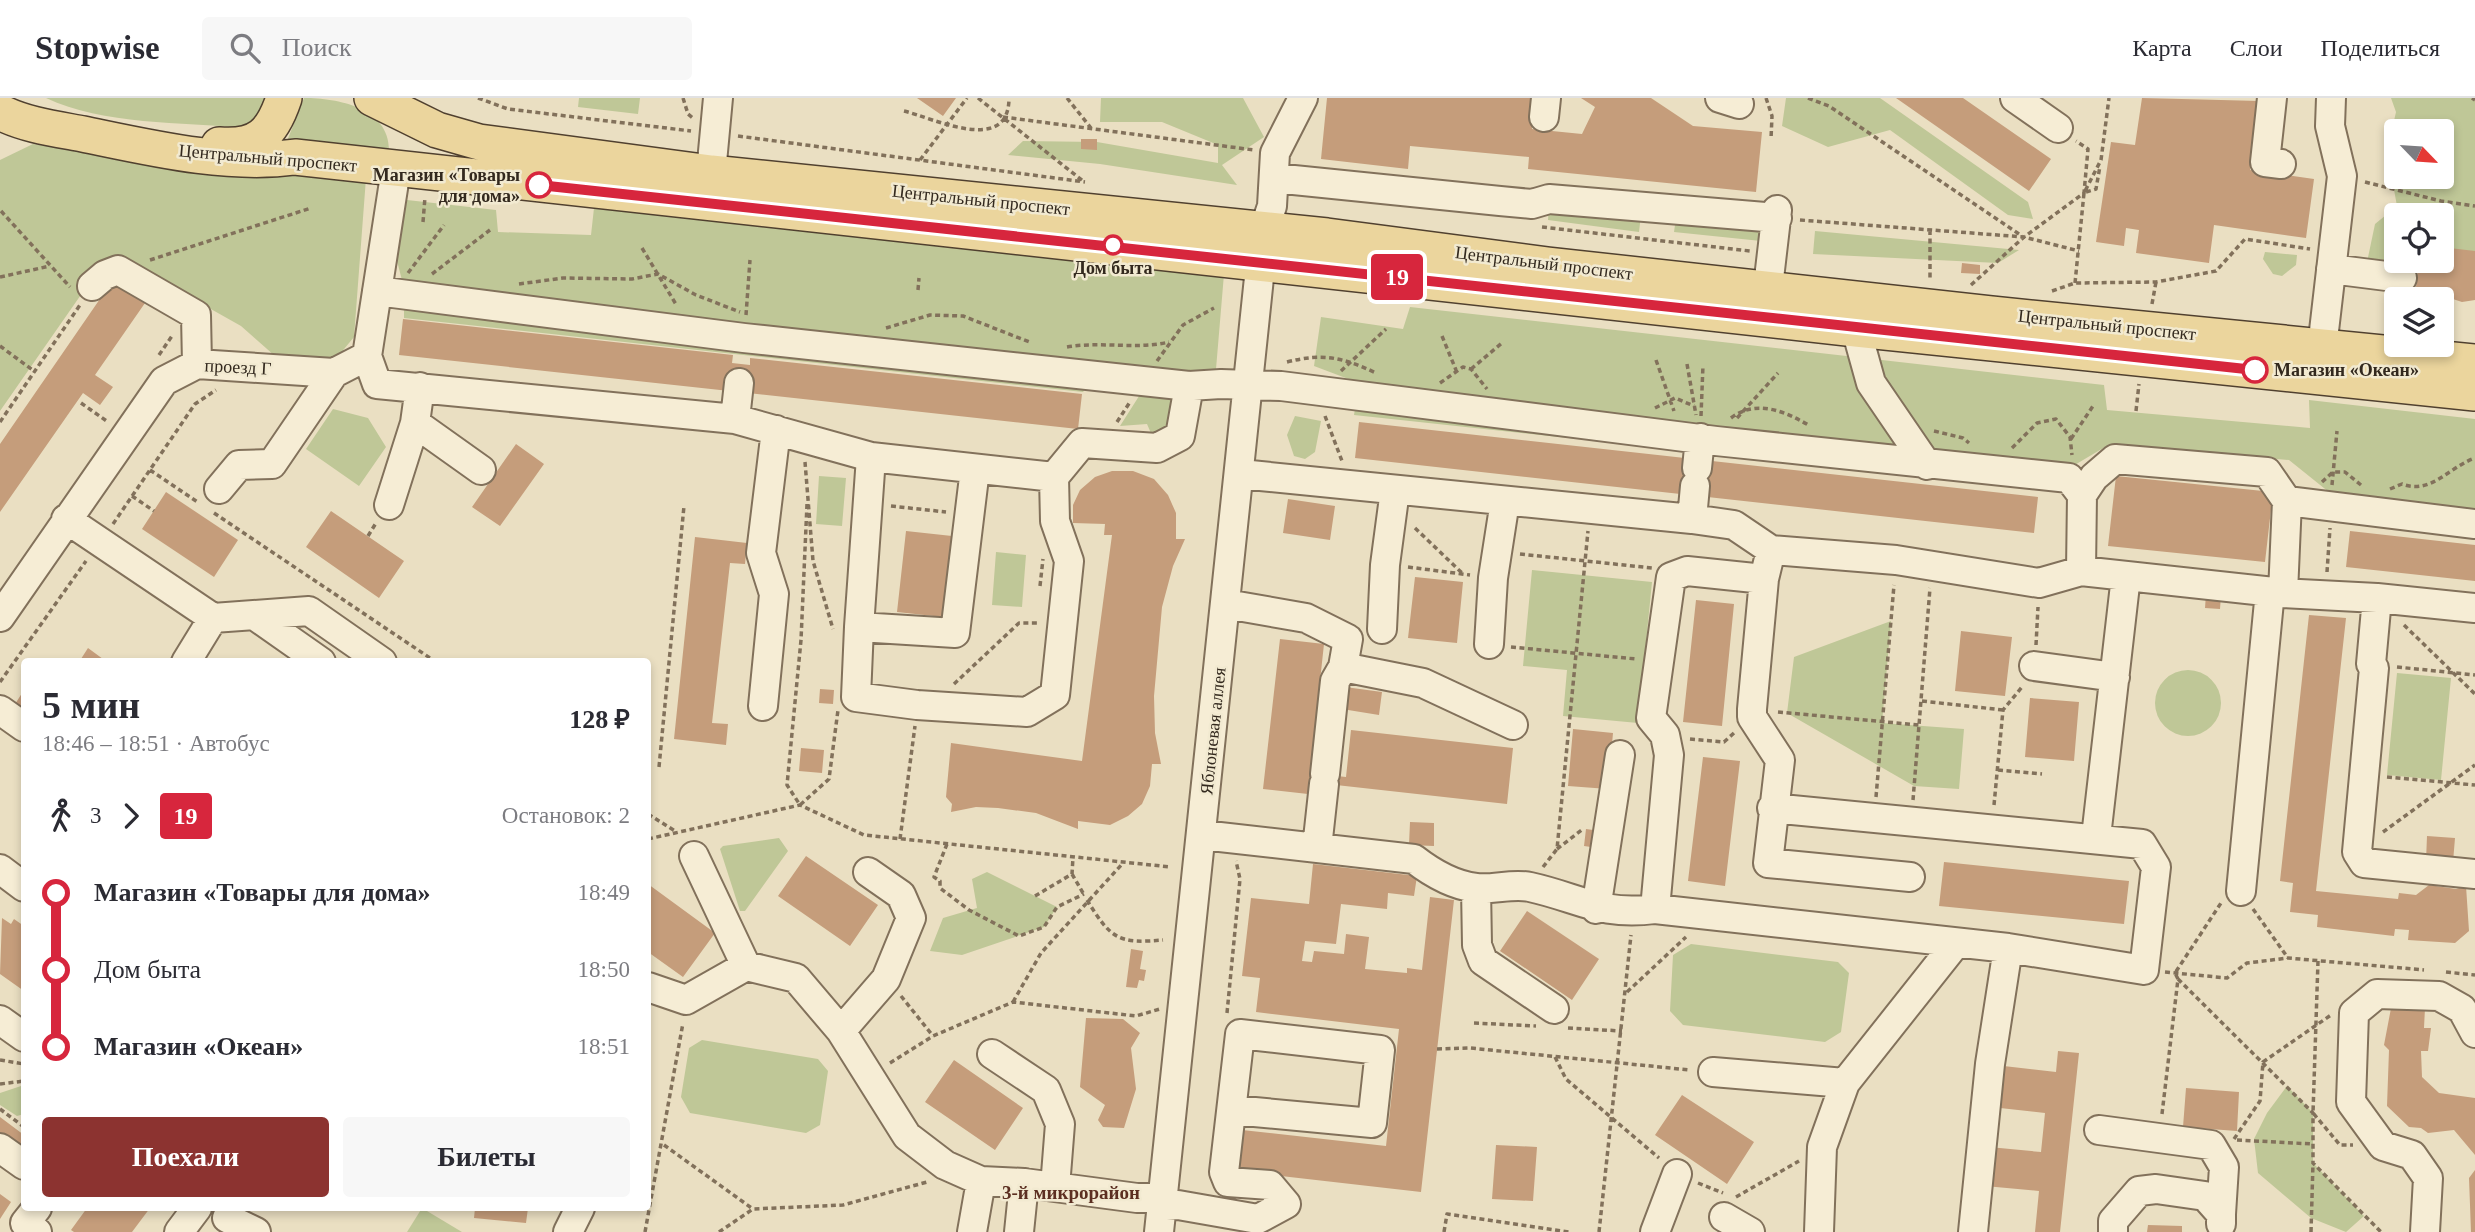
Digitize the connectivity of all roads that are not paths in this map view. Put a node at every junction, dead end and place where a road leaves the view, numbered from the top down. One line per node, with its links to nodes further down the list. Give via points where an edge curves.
1 (284, 98): 10 (main road, Центральный проспект, via 278,118 260,140 234,146 176,142)
2 (371, 98): 13 (main road, via 395,132); 14 (main road, Центральный проспект, via 437,130 479,142)
3 (718, 98): 14 (street)
4 (1303, 98): 12 (street)
5 (2015, 98): 9 (street)
6 (2272, 98): 11 (street, via 2265,162)
7 (2331, 98): 17 (street, via 2330,126 2342,176)
8 (1, 127): 10 (main road, Центральный проспект, via 39,126)
9 (2058, 128)
10 (149, 148): 13 (main road, Центральный проспект)
11 (2281, 164)
12 (1275, 166): 16 (street, Яблоневая аллея); 20 (street, via 1500,201 1532,204 1549,199 1777,214)
13 (396, 169): 15 (main road, Центральный проспект, via 774,211); 21 (street)
14 (711, 173): 15 (main road, Центральный проспект)
15 (1071, 210): 16 (main road, Центральный проспект)
16 (1262, 246): 19 (main road, Центральный проспект); 30 (street, Яблоневая аллея)
17 (2323, 259): 18 (street); 25 (street)
18 (2402, 278)
19 (1546, 279): 20 (main road, Центральный проспект); 23 (main road, Центральный проспект)
20 (1768, 287): 25 (main road, Центральный проспект)
21 (391, 292): 24 (street, via 692,331); 26 (street)
22 (88, 294): 28 (street, via 105,275 118,270 196,315)
23 (1856, 328): 33 (main road, Центральный проспект); 39 (street, via 1871,383)
24 (745, 343): 32 (street); 34 (street)
25 (2322, 348): 27 (main road, Центральный проспект)
26 (367, 356): 29 (street); 31 (street, via 377,384)
27 (2475, 362)
28 (197, 364): 29 (street, проезд Г); 50 (street, проезд Г, via 164,381)
29 (334, 373): 45 (street, via 272,464 239,465)
30 (1250, 386): 32 (street); 37 (street); 42 (street, Яблоневая аллея)
31 (420, 387): 34 (street); 35 (street)
32 (1189, 387): 43 (street, via 1180,436 1157,448 1082,443)
33 (2475, 393)
34 (736, 419): 36 (street)
35 (415, 423): 41 (street); 49 (street)
36 (776, 430): 38 (street); 73 (street, via 761,553 774,594)
37 (1706, 430): 39 (street); 51 (street)
38 (871, 457): 40 (street); 65 (street)
39 (1927, 465): 44 (street, via 2068,478)
40 (975, 469): 43 (street); 65 (street, via 955,633)
41 (481, 470)
42 (1240, 474): 46 (street, via 1352,485); 59 (street, Яблоневая аллея)
43 (1055, 477): 65 (street, via 1055,521 1069,561 1055,695 1027,712 856,697)
44 (2088, 486): 48 (street, via 2115,459 2267,472); 54 (street)
45 (219, 489)
46 (1394, 498): 47 (street); 64 (street)
47 (1504, 501): 51 (street); 66 (street)
48 (2287, 501): 52 (street); 57 (street)
49 (389, 505)
50 (66, 519): 62 (street, проезд Г); 63 (street)
51 (1692, 519): 53 (street, via 1734,524)
52 (2475, 524)
53 (1771, 550): 54 (street, via 1896,561 2039,583); 56 (street)
54 (2081, 571): 55 (street)
55 (2126, 576): 57 (street); 72 (street)
56 (1764, 579): 78 (street, via 1752,713 1780,760); 91 (street, via 1686,571 1671,577 1651,718 1665,735 1669,755)
57 (2276, 592): 58 (street); 89 (street)
58 (2377, 598): 60 (street); 85 (street, via 2357,852 2364,863)
59 (1226, 604): 71 (street, via 1306,618 1348,639); 79 (street, Яблоневая аллея)
60 (2475, 608)
61 (254, 615): 63 (street); 68 (street); 69 (street, via 309,611)
62 (0, 617)
63 (213, 618): 67 (street)
64 (1382, 629)
65 (847, 630)
66 (1489, 644)
67 (188, 658)
68 (315, 658)
69 (376, 658)
70 (2034, 666): 72 (street)
71 (1343, 667): 76 (street, via 1423,683); 81 (street, via 1335,681)
72 (2115, 677): 80 (street)
73 (763, 706)
74 (0, 710): 75 (street)
75 (21, 725)
76 (1513, 725)
77 (1620, 755): 90 (street)
78 (1773, 808): 80 (street); 86 (street, via 1768,863)
79 (1202, 835): 81 (street); 114 (street, Яблоневая аллея)
80 (2096, 837): 93 (street, via 2142,844 2156,867 2144,970)
81 (1317, 848): 88 (street, via 1414,859 1436,876)
82 (694, 856): 94 (street)
83 (0, 869): 87 (street)
84 (868, 872): 98 (street, via 901,895 911,918 886,979)
85 (2475, 874)
86 (1910, 877)
87 (21, 885)
88 (1476, 888): 90 (street, via 1528,886); 96 (street, via 1477,945 1483,961)
89 (2241, 891)
90 (1596, 909): 91 (street)
91 (1644, 911): 92 (street)
92 (1956, 943): 93 (street); 103 (street)
93 (2008, 948): 126 (street, via 1990,1064)
94 (746, 966): 95 (street, via 686,1000); 98 (street, via 796,978)
95 (651, 988)
96 (1554, 1009)
97 (0, 1020): 100 (street)
98 (841, 1031): 109 (street, via 907,1136 945,1166)
99 (2475, 1033): 128 (street, via 2462,1009 2439,996 2377,993 2354,1013 2351,1102 2383,1146 2412,1155 2428,1178)
100 (21, 1035)
101 (992, 1054): 111 (street, via 1046,1090 1060,1124)
102 (1713, 1072): 103 (street)
103 (1844, 1083): 125 (street, via 1822,1147)
104 (1233, 1110): 104 (street, via 1240,1034 1380,1050 1372,1123); 114 (street, via 1224,1172 1228,1182 1270,1185 1286,1204 1258,1219 1178,1205)
105 (2099, 1130): 117 (street, via 2211,1145 2224,1167)
106 (0, 1148): 107 (street)
107 (21, 1163)
108 (1677, 1174): 123 (street)
109 (981, 1181): 110 (street); 121 (street)
110 (1024, 1183): 111 (street); 122 (street)
111 (1055, 1187): 114 (street, via 1137,1198)
112 (195, 1211): 118 (street)
113 (578, 1211): 120 (street)
114 (1161, 1212)
115 (1724, 1217): 124 (street)
116 (226, 1219): 119 (street)
117 (2221, 1223): 127 (street, via 2205,1196 2156,1189 2139,1191 2113,1221)
118 (179, 1232)
119 (256, 1232)
120 (568, 1232)
121 (972, 1232)
122 (1019, 1232)
123 (1655, 1232)
124 (1750, 1232)
125 (1819, 1232)
126 (1973, 1232)
127 (2113, 1232)
128 (2425, 1232)

